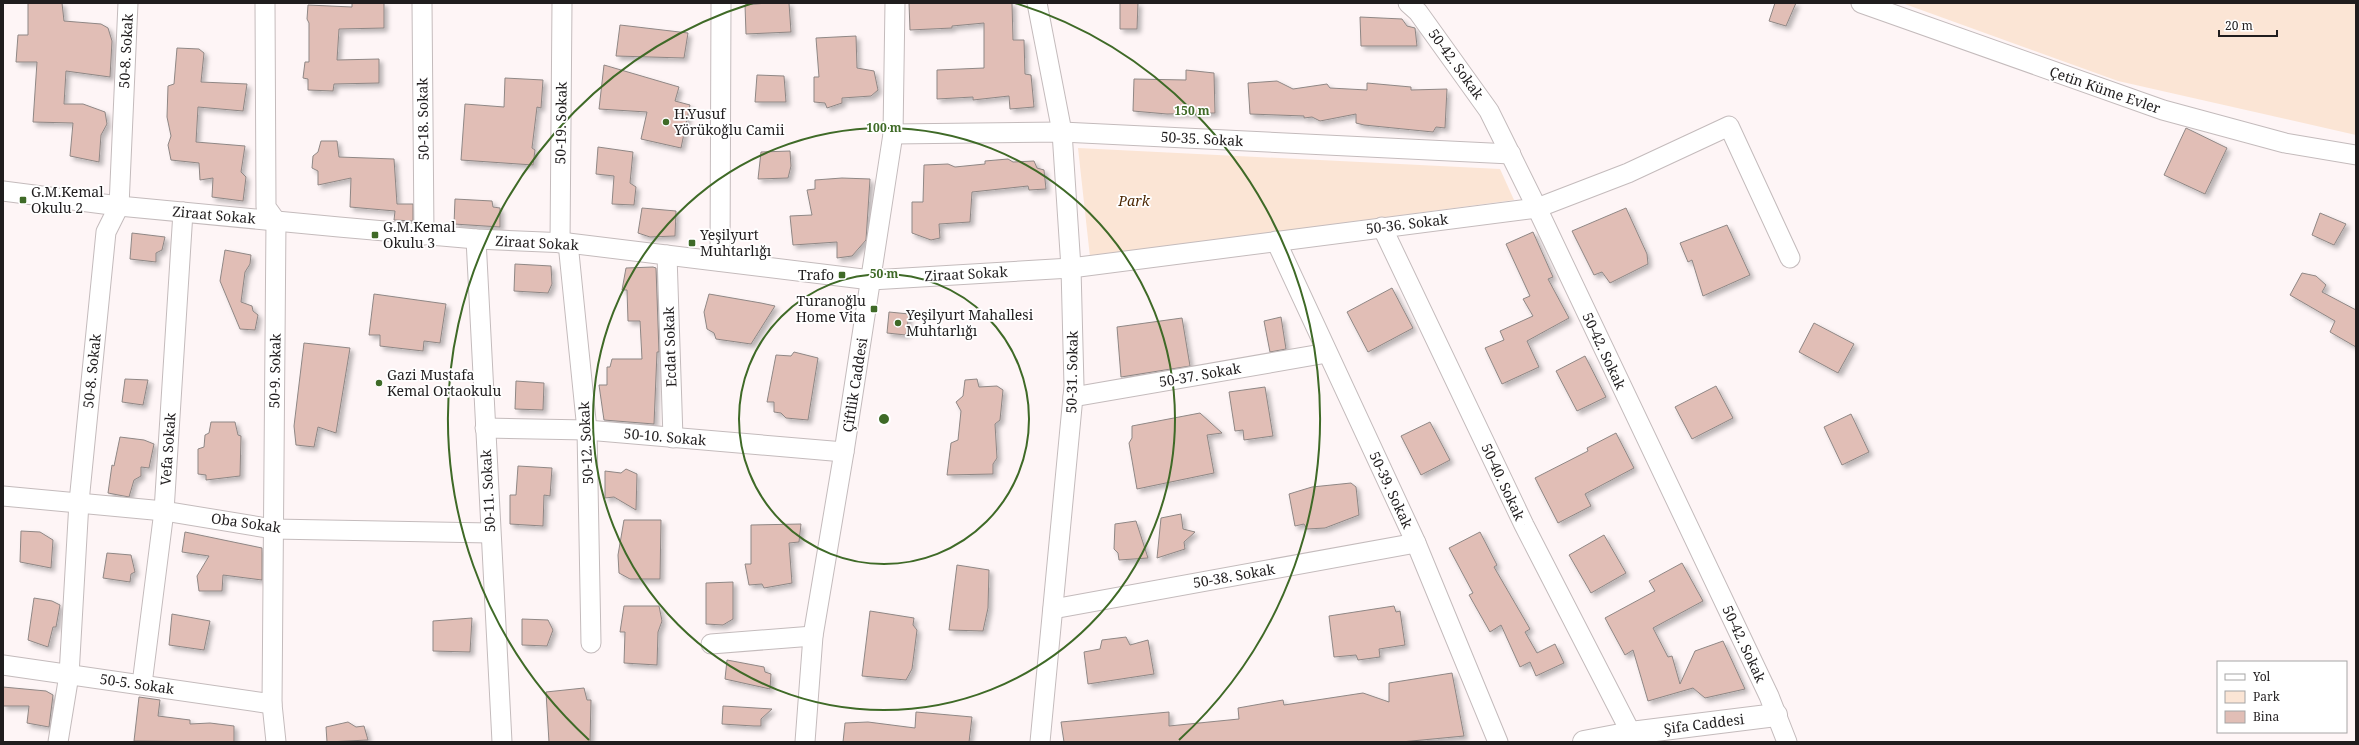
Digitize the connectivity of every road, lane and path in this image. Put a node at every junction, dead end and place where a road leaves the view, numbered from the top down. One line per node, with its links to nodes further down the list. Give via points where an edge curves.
1 (128, 3): 15 (street, 50-8. Sokak)
2 (265, 3): 18 (street, via 266,207)
3 (422, 3): 20 (street, 50-18. Sokak)
4 (562, 3): 23 (street, 50-19. Sokak)
5 (721, 3): 26 (street)
6 (895, 3): 11 (street, Çiftlik Caddesi)
7 (1036, 3): 10 (street, 50-31. Sokak)
8 (1408, 3): 12 (street, 50-42. Sokak, via 1418,12 1489,111)
9 (1861, 3): 13 (street, Çetin Küme Evler, via 2163,110 2285,143)
10 (1062, 132): 11 (street, 50-35. Sokak); 12 (street, 50-35. Sokak); 27 (street, 50-31. Sokak)
11 (893, 134): 28 (street, Çiftlik Caddesi)
12 (1511, 154): 16 (street, 50-42. Sokak)
13 (2356, 155)
14 (3, 191): 15 (street, Ziraat Sokak)
15 (119, 206): 17 (street, Ziraat Sokak); 36 (street, 50-8. Sokak, via 106,232)
16 (1537, 208): 19 (street, 50-36. Sokak); 25 (street, 50-36. Sokak, via 1628,173 1729,126); 49 (street, 50-42. Sokak)
17 (183, 212): 18 (street, Ziraat Sokak); 37 (street, Vefa Sokak)
18 (276, 221): 20 (street, Ziraat Sokak); 38 (street, 50-9. Sokak)
19 (1382, 227): 22 (street, 50-36. Sokak); 50 (street, 50-40. Sokak, via 1524,524)
20 (424, 235): 21 (street, Ziraat Sokak)
21 (476, 239): 23 (street, Ziraat Sokak); 31 (street, 50-11. Sokak)
22 (1276, 241): 27 (street, 50-36. Sokak); 29 (street, 50-39. Sokak)
23 (564, 243): 24 (street, Ziraat Sokak); 32 (street, 50-12. Sokak)
24 (667, 255): 26 (street, Ziraat Sokak); 33 (street, Ecdat Sokak)
25 (1790, 258)
26 (720, 261): 28 (street, Ziraat Sokak)
27 (1071, 268): 28 (street, Ziraat Sokak); 30 (street, 50-31. Sokak)
28 (871, 280): 34 (street, Çiftlik Caddesi)
29 (1328, 354): 30 (street, 50-37. Sokak); 40 (street, 50-39. Sokak)
30 (1073, 397): 41 (street, 50-31. Sokak)
31 (485, 428): 32 (street, 50-10. Sokak); 39 (street, 50-11. Sokak)
32 (587, 430): 33 (street, 50-10. Sokak); 43 (street, 50-12. Sokak)
33 (673, 438): 34 (street, 50-10. Sokak)
34 (844, 452): 42 (street, Çiftlik Caddesi)
35 (3, 496): 36 (street, Oba Sokak)
36 (80, 502): 37 (street, Oba Sokak); 46 (street, 50-8. Sokak)
37 (164, 511): 38 (street, Oba Sokak); 47 (street, Vefa Sokak)
38 (273, 528): 39 (street, Oba Sokak); 48 (street, 50-9. Sokak)
39 (490, 533): 53 (street, 50-11. Sokak)
40 (1416, 543): 41 (street, 50-38. Sokak); 56 (street, 50-39. Sokak)
41 (1053, 610): 55 (street, 50-31. Sokak)
42 (813, 636): 44 (street); 54 (street, Çiftlik Caddesi)
43 (591, 643)
44 (711, 644)
45 (3, 665): 46 (street, 50-5. Sokak)
46 (69, 675): 47 (street, 50-5. Sokak); 51 (street, 50-8. Sokak)
47 (142, 684): 48 (street, 50-5. Sokak)
48 (272, 704): 52 (street, 50-9. Sokak)
49 (1776, 715): 50 (street, Şifa Caddesi); 58 (street, 50-42. Sokak)
50 (1631, 732): 57 (street, Şifa Caddesi)
51 (58, 742)
52 (276, 742)
53 (502, 742)
54 (805, 742)
55 (1040, 742)
56 (1498, 742)
57 (1584, 742)
58 (1786, 742)

